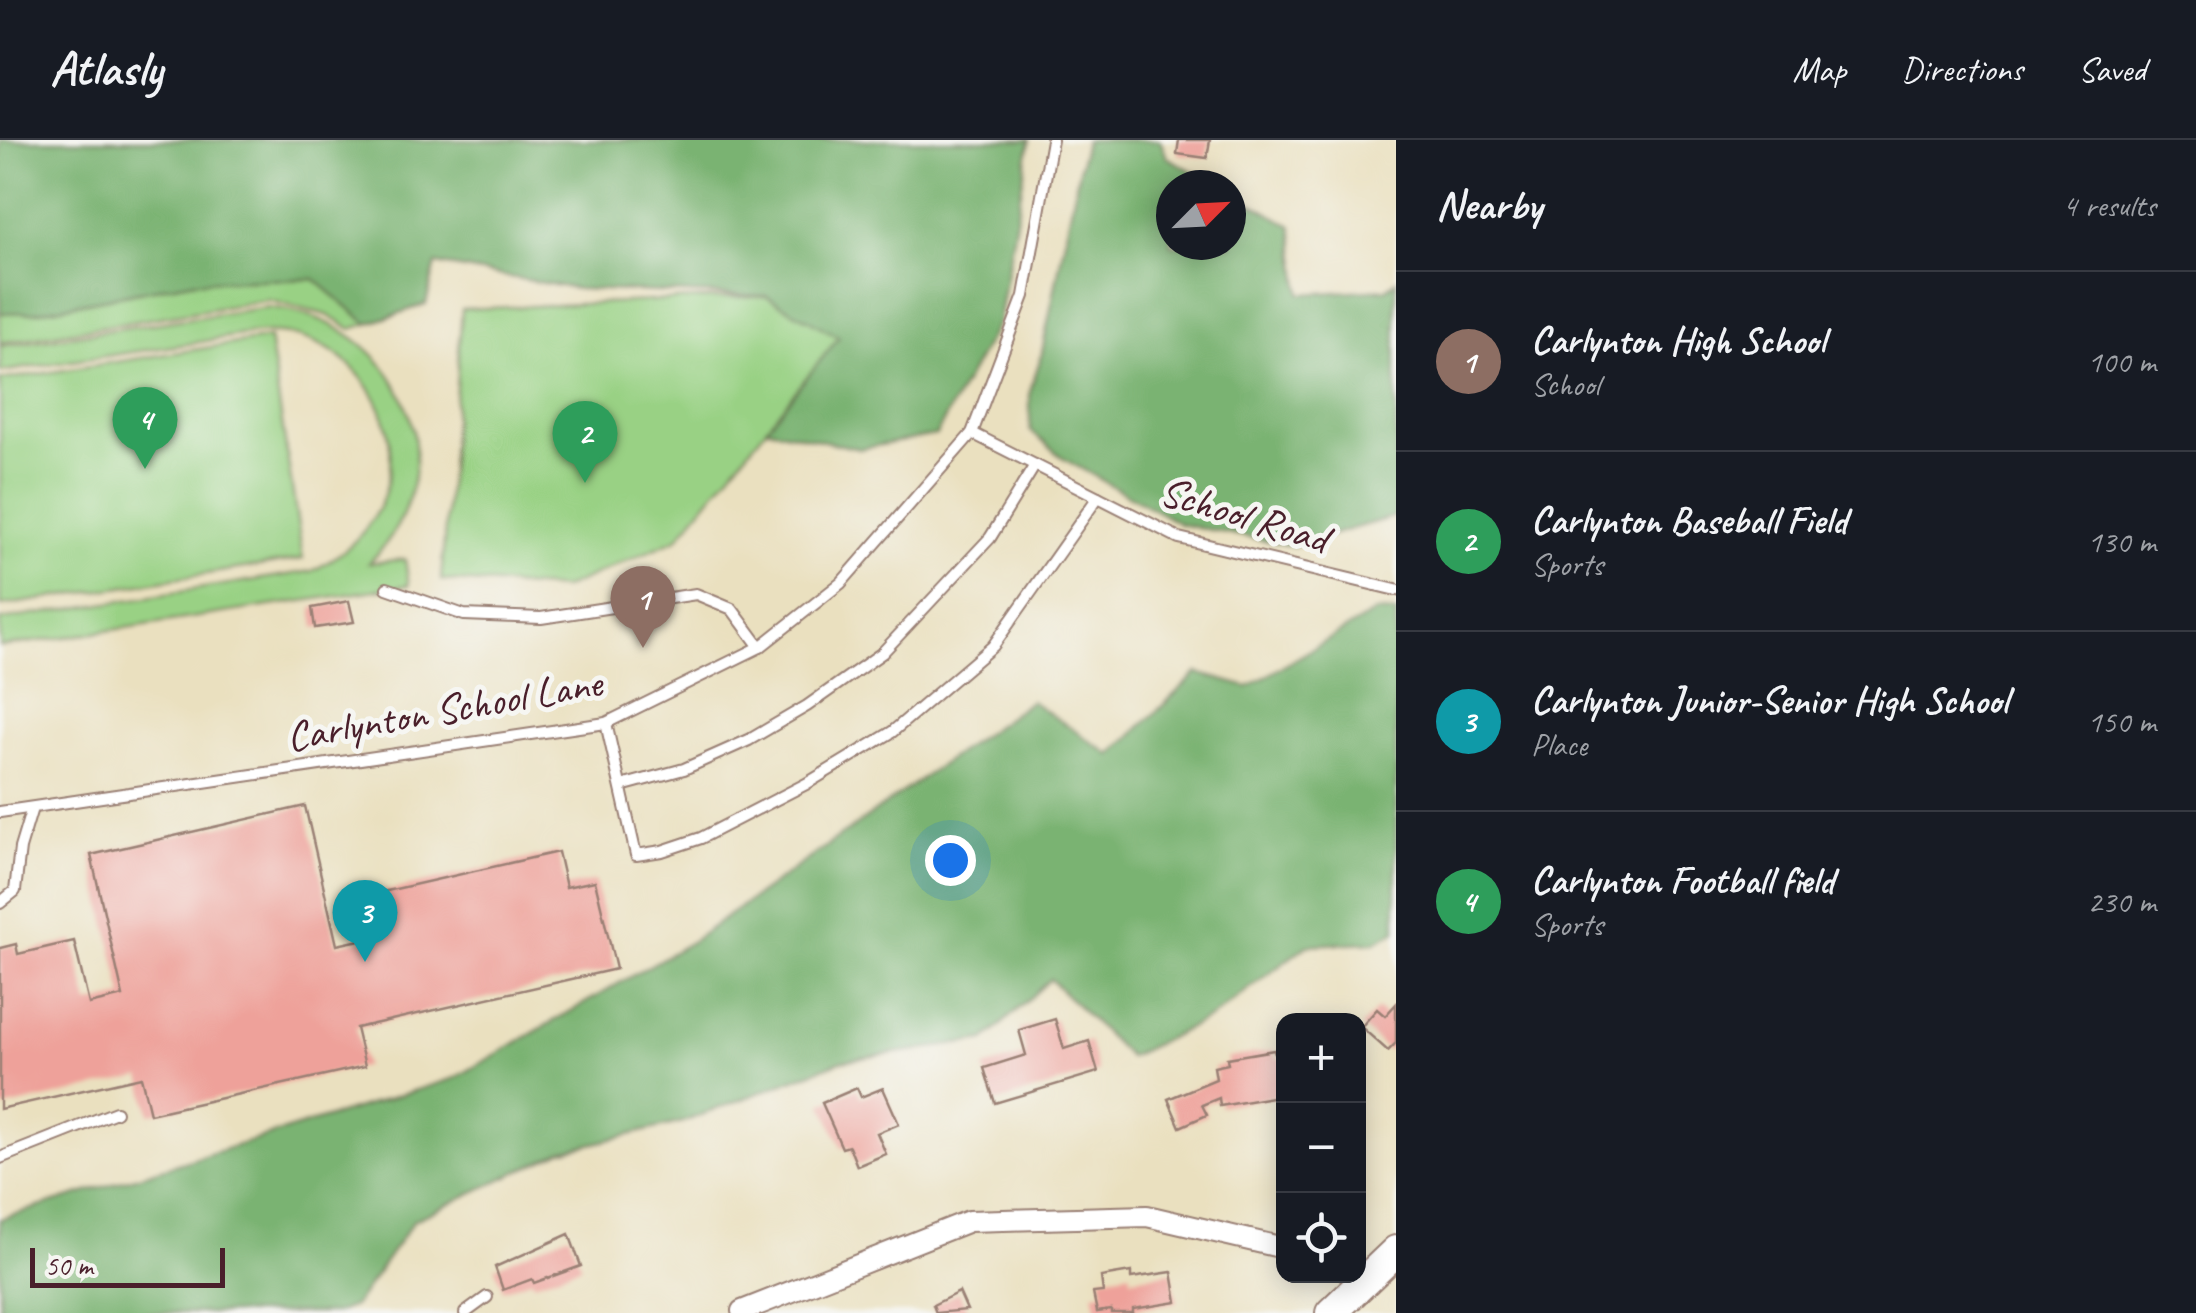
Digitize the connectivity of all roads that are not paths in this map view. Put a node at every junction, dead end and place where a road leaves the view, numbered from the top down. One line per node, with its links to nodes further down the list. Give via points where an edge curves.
1 (1052, 140): 2 (lane, Carlynton School Lane, via 1024,296)
2 (972, 433): 3 (lane, School Road); 7 (lane, Carlynton School Lane, via 841,583)
3 (1035, 465): 4 (lane, School Road); 9 (lane, via 990,538 882,653 749,740 684,769)
4 (1098, 497): 6 (lane, School Road, via 1179,538); 9 (lane, via 993,646 892,732 806,784 662,851 636,855)
5 (387, 588): 7 (lane, via 464,615 541,618 696,594 732,609)
6 (1396, 590)
7 (760, 648): 8 (lane, Carlynton School Lane)
8 (606, 722): 9 (lane); 10 (lane, Carlynton School Lane)
9 (621, 786)
10 (32, 808): 11 (lane, Carlynton School Lane); 12 (lane, via 15,891)
11 (0, 812)
12 (0, 903)
13 (116, 1112): 14 (lane)
14 (0, 1158)
15 (1276, 1246): 18 (street, via 1147,1216 970,1221)
16 (1377, 1262): 20 (street)
17 (487, 1297): 19 (lane)
18 (742, 1312)
19 (466, 1313)
20 (1330, 1313)

